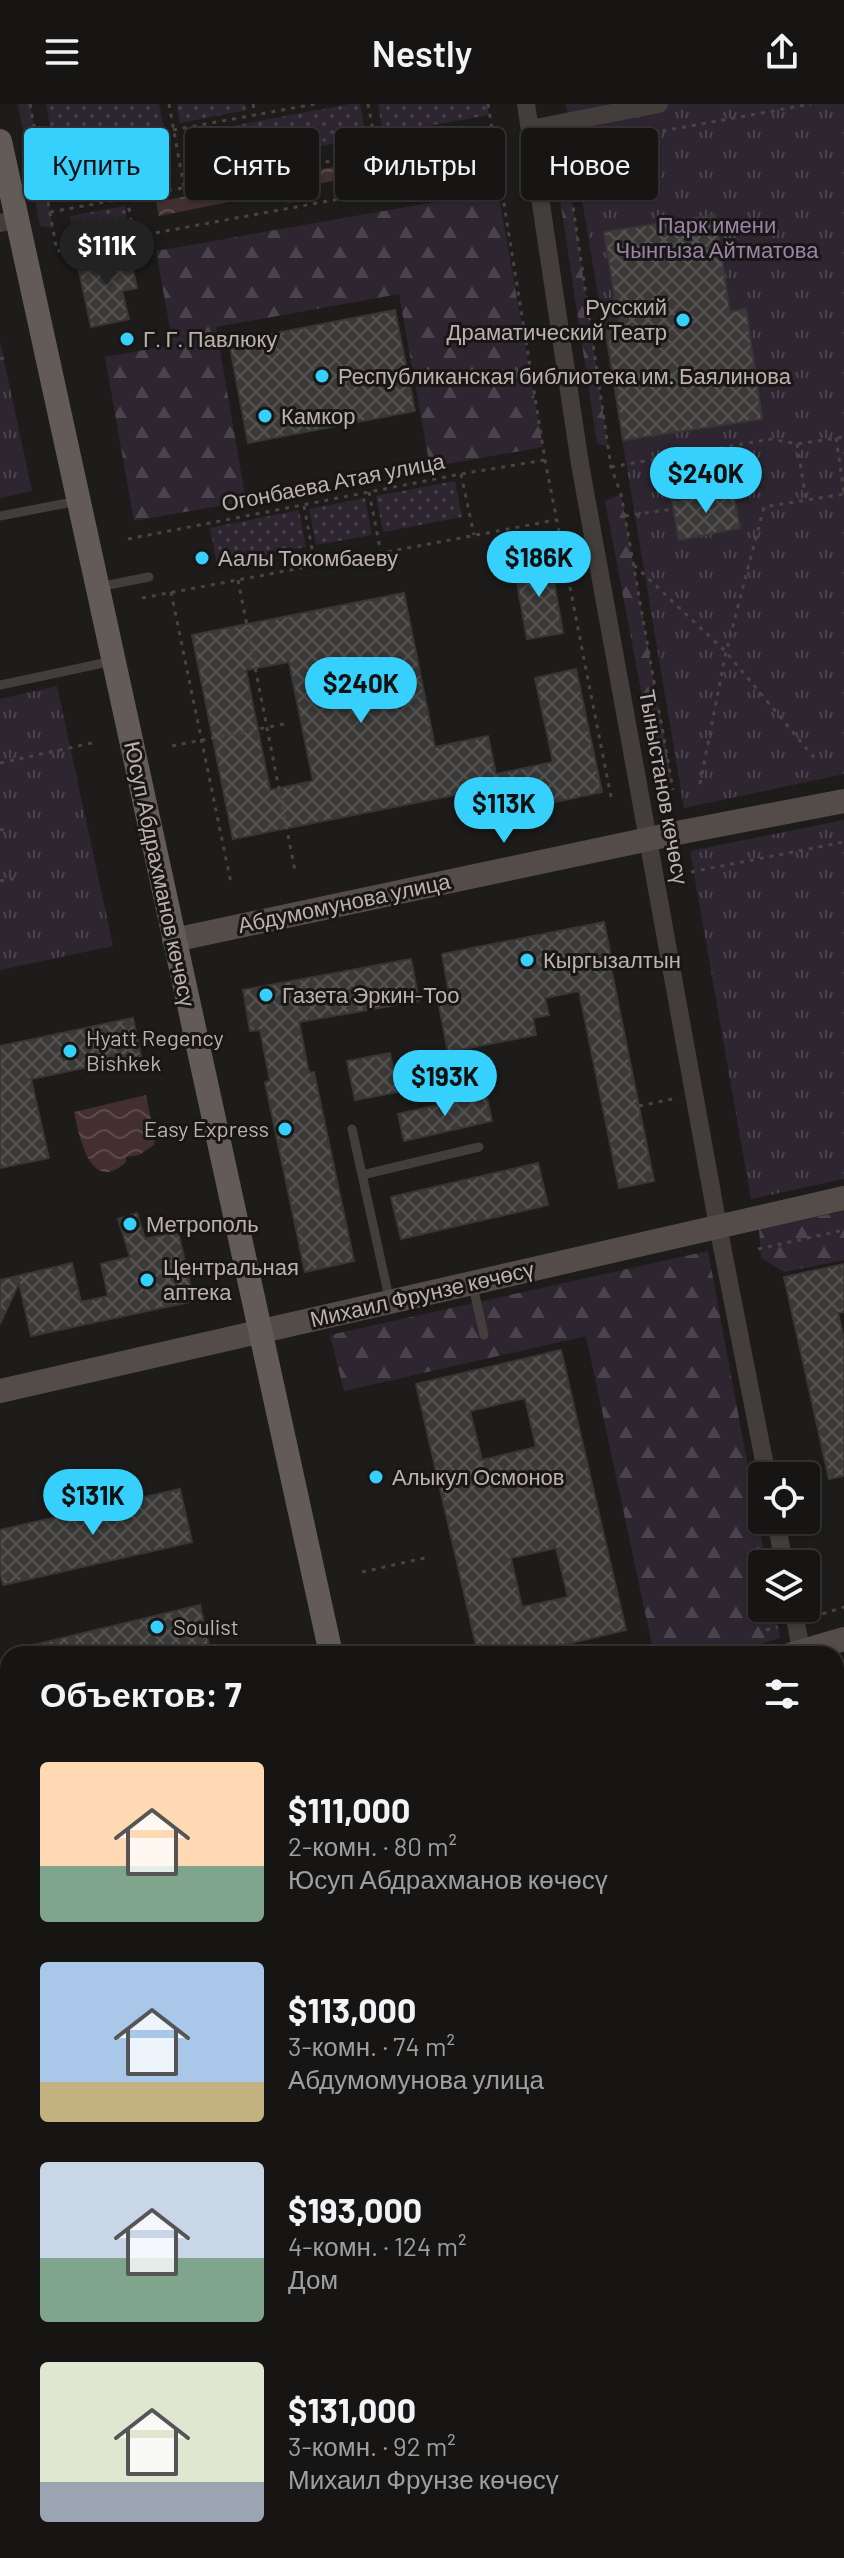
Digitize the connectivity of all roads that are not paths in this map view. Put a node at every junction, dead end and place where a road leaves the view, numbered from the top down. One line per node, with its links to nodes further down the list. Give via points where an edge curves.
1 (526, 104): 3 (street, Тыныстанов көчөсү)
2 (659, 104): 4 (street)
3 (530, 128)
4 (535, 128)
5 (0, 141): 7 (main road, Юсуп Абдрахманов көчөсү)
6 (541, 200): 15 (street, Тыныстанов көчөсү, via 580,464)
7 (8, 221): 8 (main road, Юсуп Абдрахманов көчөсү)
8 (78, 501): 9 (lane); 11 (main road, Юсуп Абдрахманов көчөсү)
9 (0, 516)
10 (149, 577): 11 (lane)
11 (98, 587): 12 (main road, Юсуп Абдрахманов көчөсү)
12 (113, 661): 13 (lane); 16 (main road, Юсуп Абдрахманов көчөсү)
13 (0, 685)
14 (844, 801): 15 (main road, Абдумомунова улица)
15 (649, 839): 16 (main road, Абдумомунова улица); 21 (street, Тыныстанов көчөсү)
16 (174, 940): 24 (main road, Юсуп Абдрахманов көчөсү)
17 (352, 1129): 19 (lane)
18 (479, 1147): 19 (lane)
19 (362, 1175): 23 (lane)
20 (844, 1198): 21 (main road, Михаил Фрунзе көчөсү)
21 (718, 1226): 22 (main road, Михаил Фрунзе көчөсү); 27 (street, Тыныстанов көчөсү)
22 (473, 1283): 23 (main road, Михаил Фрунзе көчөсү); 25 (lane)
23 (390, 1302): 24 (main road, Михаил Фрунзе көчөсү)
24 (259, 1330): 26 (main road, Михаил Фрунзе көчөсү); 30 (main road, Юсуп Абдрахманов көчөсү)
25 (484, 1335)
26 (0, 1391)
27 (764, 1462)
28 (795, 1622): 31 (street)
29 (844, 1639): 32 (main road)
30 (329, 1646)
31 (797, 1646)
32 (821, 1646)

